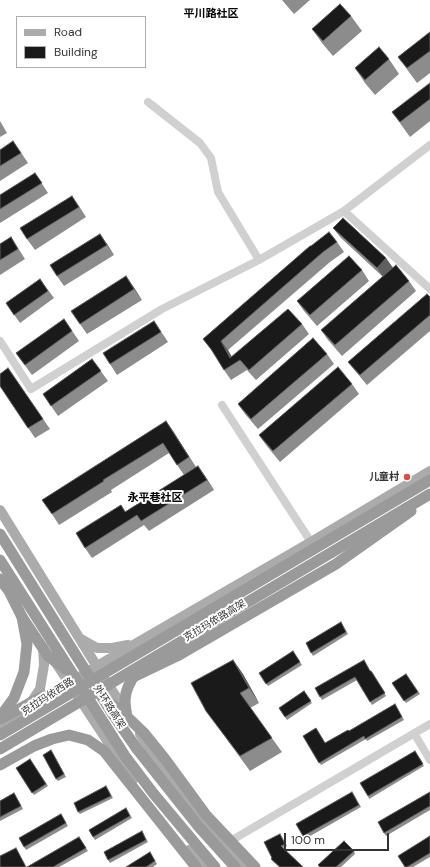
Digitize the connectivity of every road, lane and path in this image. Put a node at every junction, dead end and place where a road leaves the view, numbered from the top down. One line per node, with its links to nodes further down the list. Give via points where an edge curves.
1 (148, 102): 4 (street, via 200,143 211,158 218,192)
2 (430, 145): 3 (street)
3 (344, 211): 4 (street); 5 (street)
4 (259, 260): 6 (street, via 162,309 31,389)
5 (430, 289)
6 (0, 341)
7 (222, 405): 13 (street)
8 (430, 471): 13 (main road, 克拉玛依西路)
9 (430, 480): 32 (highway, 克拉玛依路高架, bridge)
10 (430, 496): 17 (highway, bridge, via 336,564 179,655 128,679 106,684 83,679 48,656); 22 (main road, 克拉玛依西路); 33 (highway, 克拉玛依路高架, bridge)
11 (0, 510): 18 (main road)
12 (0, 534): 40 (highway, 外环路高架, bridge, via 137,749 199,827)
13 (311, 542): 20 (main road, 克拉玛依西路)
14 (0, 560): 39 (highway, 外环路高架, bridge, via 125,756)
15 (0, 575): 19 (main road)
16 (0, 579): 17 (highway)
17 (22, 617): 28 (highway, via 26,644 24,672 14,698)
18 (80, 639): 20 (main road, via 97,648); 21 (main road)
19 (42, 641): 23 (main road); 26 (main road, via 44,665 40,689)
20 (136, 643): 21 (main road, 克拉玛依西路)
21 (97, 666): 23 (main road, 克拉玛依西路); 24 (main road)
22 (137, 669): 24 (main road, 克拉玛依西路); 27 (highway, via 126,693)
23 (69, 683): 25 (main road); 26 (main road, 克拉玛依西路)
24 (108, 686): 25 (main road, 克拉玛依西路); 27 (main road)
25 (81, 702): 33 (main road, 克拉玛依西路); 38 (main road, via 129,775)
26 (26, 711): 30 (main road, 克拉玛依西路)
27 (126, 712): 36 (main road, via 148,748)
28 (0, 718): 42 (highway, bridge, via 44,696 95,696 108,701 144,733 206,815)
29 (430, 724): 31 (street)
30 (0, 728)
31 (414, 733): 34 (street); 36 (street)
32 (0, 735)
33 (0, 748)
34 (430, 760)
35 (0, 765): 37 (highway, via 52,738 69,735 88,740 104,751)
36 (223, 846): 41 (main road)
37 (196, 867)
38 (204, 867)
39 (215, 867)
40 (236, 867)
41 (245, 867)
42 (255, 867)

